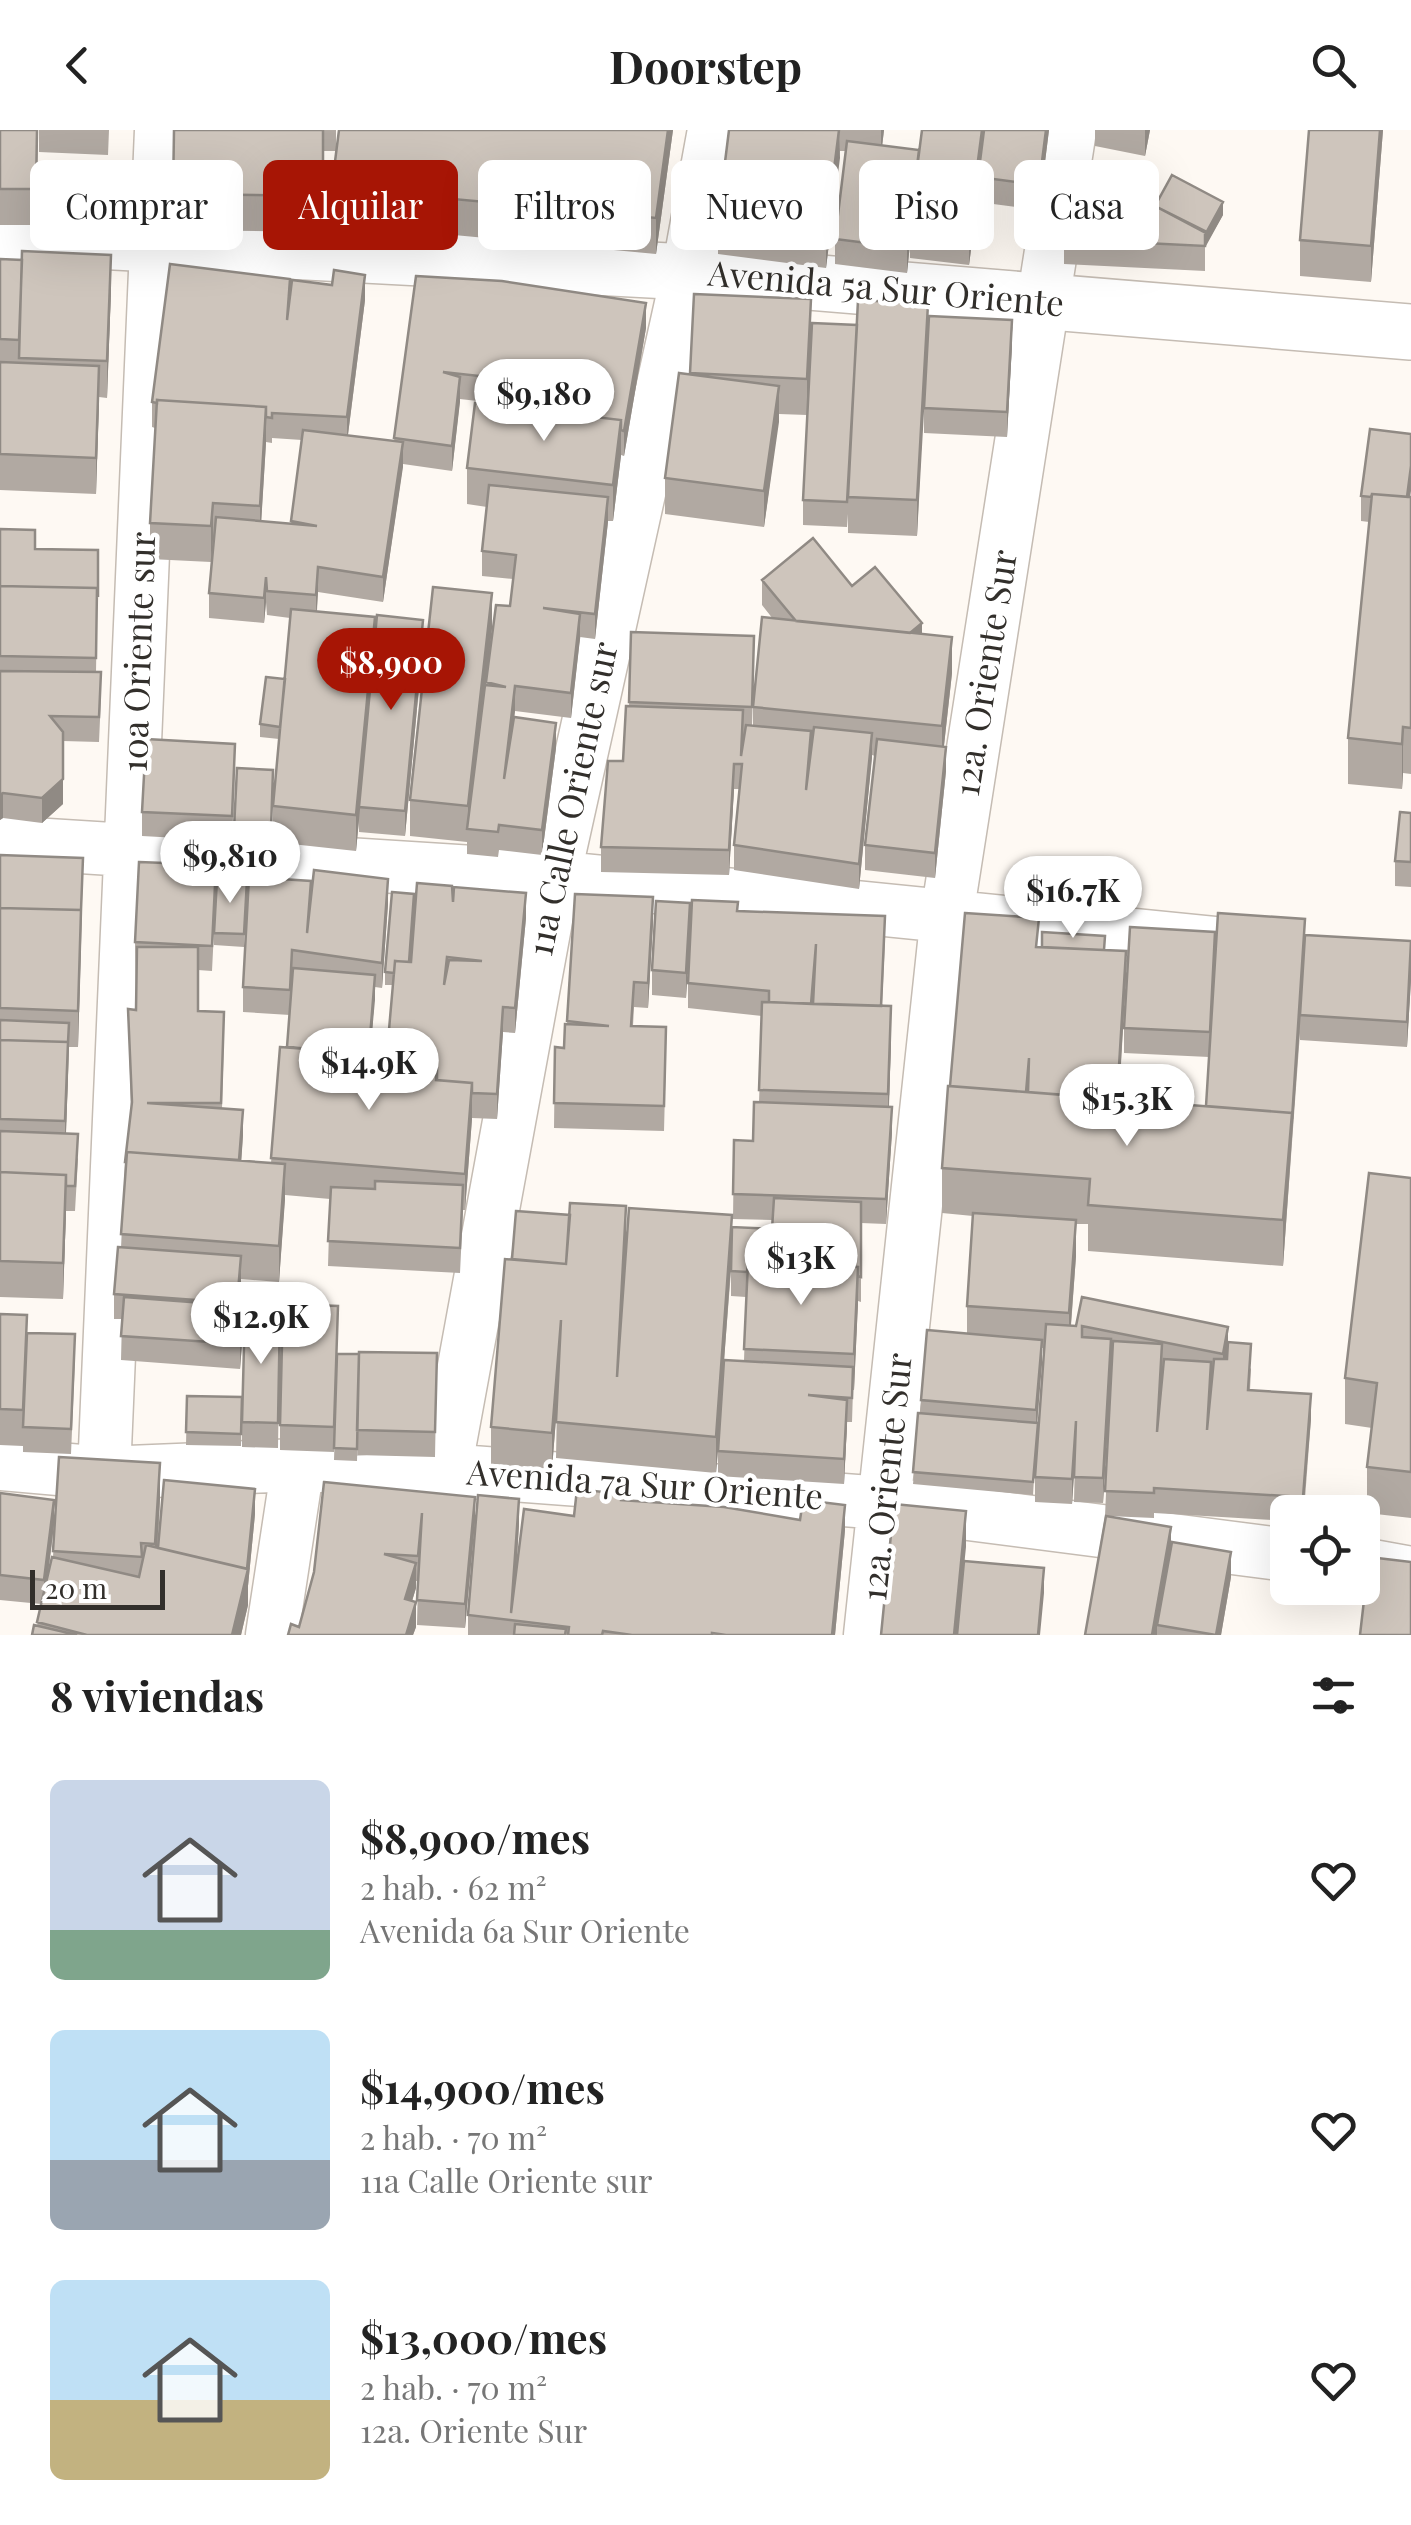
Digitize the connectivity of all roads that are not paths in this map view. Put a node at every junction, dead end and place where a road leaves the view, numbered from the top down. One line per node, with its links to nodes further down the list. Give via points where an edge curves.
1 (162, 130): 4 (street, 10a Oriente sur)
2 (714, 130): 9 (street, 11a Calle Oriente sur)
3 (1070, 130): 10 (street, 12a. Oriente Sur)
4 (160, 160)
5 (0, 236): 6 (street, Avenida 5a Sur Oriente)
6 (30, 238)
7 (243, 249): 9 (street, Avenida 5a Sur Oriente)
8 (156, 250): 13 (street, 10a Oriente sur)
9 (688, 272): 10 (street, Avenida 5a Sur Oriente); 14 (street, 11a Calle Oriente sur)
10 (1046, 304): 11 (street, Avenida 5a Sur Oriente); 15 (street, 12a. Oriente Sur)
11 (1411, 332)
12 (0, 842): 13 (street)
13 (131, 850): 14 (street); 20 (street, 10a Oriente sur)
14 (554, 877): 15 (street); 19 (street, 11a Calle Oriente sur)
15 (947, 915): 16 (street); 21 (street, 12a. Oriente Sur)
16 (1226, 944)
17 (0, 1464): 20 (street, Avenida 7a Sur Oriente)
18 (298, 1465): 19 (street, Avenida 7a Sur Oriente); 20 (street, Avenida 7a Sur Oriente); 25 (street)
19 (445, 1470): 21 (street, Avenida 7a Sur Oriente)
20 (104, 1473)
21 (883, 1503): 22 (street, Avenida 7a Sur Oriente); 26 (street, 12a. Oriente Sur)
22 (1270, 1552)
23 (1380, 1567): 24 (street)
24 (1411, 1573)
25 (272, 1635)
26 (870, 1635)

